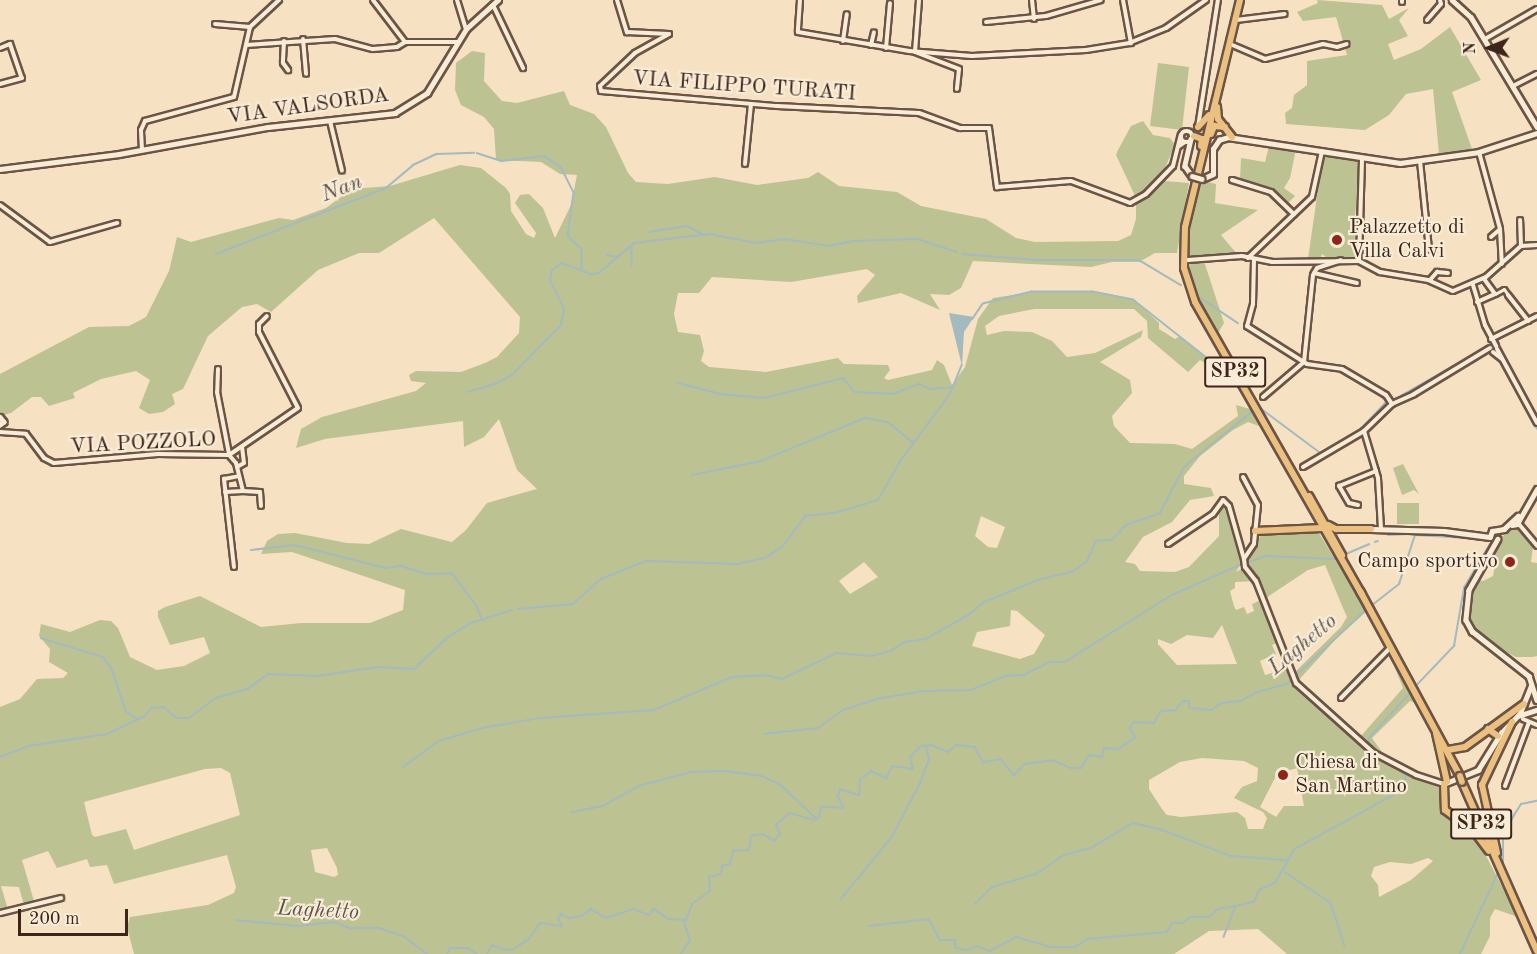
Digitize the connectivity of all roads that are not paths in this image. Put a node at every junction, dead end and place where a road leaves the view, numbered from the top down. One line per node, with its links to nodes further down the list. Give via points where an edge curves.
1 (279, 0): 26 (street)
2 (373, 0): 33 (street)
3 (457, 0): 27 (street)
4 (498, 0): 17 (street, VIA VALSORDA)
5 (617, 0): 51 (street, VIA FILIPPO TURATI, via 627,32 669,34 635,53 600,90)
6 (800, 0): 32 (street, via 798,32)
7 (919, 0): 42 (street)
8 (1032, 0): 21 (street)
9 (1101, 0): 21 (street)
10 (1123, 0): 35 (street)
11 (1206, 0): 35 (street, via 1166,28)
12 (1218, 0): 54 (street)
13 (1239, 0): 22 (main road, SP32)
14 (1440, 0): 23 (street, via 1441,4)
15 (1452, 0): 30 (street, via 1467,12)
16 (890, 3): 41 (street)
17 (493, 5): 27 (street, VIA VALSORDA); 43 (street)
18 (1537, 9): 30 (street)
19 (847, 14): 32 (street)
20 (1286, 14): 22 (street)
21 (1034, 19): 24 (street)
22 (1235, 20): 36 (main road, SP32)
23 (1427, 20)
24 (986, 22)
25 (215, 24): 26 (street)
26 (250, 27): 38 (street)
27 (466, 29): 34 (street, VIA VALSORDA)
28 (874, 32): 39 (street)
29 (303, 39): 31 (street); 33 (street, via 335,39 373,49); 45 (street)
30 (1485, 39): 48 (street)
31 (284, 41): 38 (street); 44 (street, via 283,63)
32 (843, 41): 39 (street)
33 (405, 42): 34 (street)
34 (457, 42): 52 (street, VIA VALSORDA, via 428,93 405,110)
35 (1131, 43): 42 (street, via 1086,51 972,56)
36 (1230, 44): 37 (street, via 1265,58 1323,44); 50 (main road, SP32)
37 (1347, 44)
38 (246, 45): 62 (street, VIA VALSORDA, via 234,97 145,121 141,130)
39 (871, 45): 41 (street)
40 (0, 48): 47 (street, via 10,44 22,78)
41 (886, 48): 42 (street)
42 (915, 52): 49 (street, via 959,69)
43 (523, 68)
44 (288, 70)
45 (306, 74)
46 (1537, 74): 48 (street)
47 (0, 84)
48 (1513, 86): 53 (street)
49 (957, 89)
50 (1216, 98): 54 (main road, via 1207,120); 55 (main road, via 1217,115); 67 (main road, SP32)
51 (751, 104): 61 (street, VIA FILIPPO TURATI, via 919,113 960,128 989,128 997,187 1068,181 1130,202 1171,169); 68 (street)
52 (330, 121): 62 (street, VIA VALSORDA); 70 (street)
53 (1537, 126)
54 (1198, 127): 56 (street); 60 (street)
55 (1225, 127): 59 (main road); 67 (main road, via 1213,127)
56 (1187, 131): 58 (street); 60 (street)
57 (1537, 133): 64 (street)
58 (1181, 135): 60 (street); 61 (street)
59 (1232, 136): 63 (street); 71 (street, via 1216,142 1214,172)
60 (1190, 140): 61 (street); 71 (street, bridge, via 1185,166 1192,176); 71 (main road, via 1202,140)
61 (1178, 147)
62 (142, 150): 69 (street, VIA VALSORDA)
63 (1322, 151): 65 (street); 74 (street, via 1314,174 1313,195)
64 (1479, 152): 66 (street); 77 (street)
65 (1362, 158): 66 (street, via 1400,163); 86 (street)
66 (1420, 161): 81 (street)
67 (1201, 162): 71 (main road, SP32)
68 (745, 164)
69 (0, 169)
70 (342, 171)
71 (1200, 176): 116 (main road, SP32, via 1182,251 1184,268 1196,302)
72 (1232, 180): 74 (street, via 1271,192)
73 (0, 205): 76 (street, via 50,242)
74 (1294, 214): 82 (street)
75 (1520, 220): 80 (street)
76 (117, 223)
77 (1500, 229): 78 (street); 87 (street)
78 (1491, 237)
79 (1537, 245): 80 (street)
80 (1521, 246): 87 (street)
81 (1429, 250)
82 (1248, 258): 83 (street); 84 (street)
83 (1188, 260)
84 (1254, 260): 85 (street); 102 (street, via 1253,304 1247,326)
85 (1341, 260): 86 (street); 88 (street)
86 (1359, 261): 91 (street, via 1394,276)
87 (1502, 264): 90 (street)
88 (1314, 273): 92 (street); 102 (street)
89 (1448, 273): 91 (street, via 1437,272)
90 (1484, 278): 93 (street); 94 (street)
91 (1430, 280): 93 (street, via 1448,291)
92 (1357, 284)
93 (1473, 285): 96 (street)
94 (1495, 294): 95 (street, via 1504,289); 96 (street)
95 (1508, 295): 99 (street)
96 (1477, 302): 100 (street)
97 (267, 316): 111 (street, via 260,324 260,332 298,408)
98 (1537, 317): 99 (street)
99 (1528, 321): 100 (street)
100 (1491, 339): 101 (street)
101 (1493, 349): 105 (street); 107 (street)
102 (1304, 362): 104 (street); 105 (street, via 1339,367 1386,395)
103 (218, 369): 112 (street, via 217,392)
104 (1263, 397)
105 (1392, 404): 109 (street)
106 (0, 417): 108 (street, via 4,422)
107 (1537, 423)
108 (0, 425)
109 (1364, 431): 114 (street); 115 (street)
110 (0, 432): 112 (street, VIA POZZOLO, via 26,434 44,458 54,463 158,454)
111 (242, 447): 112 (street); 113 (street, via 244,463)
112 (229, 455): 113 (street)
113 (237, 466): 117 (street)
114 (1303, 467)
115 (1376, 471): 123 (street, via 1340,484 1348,502); 131 (street)
116 (1293, 474): 122 (main road, SP32); 125 (main road, SP32)
117 (239, 476): 120 (street); 121 (street, via 224,479)
118 (1244, 477): 132 (street, via 1257,498)
119 (1537, 489): 126 (street)
120 (243, 491): 121 (street); 124 (street, via 260,492)
121 (225, 492): 138 (street)
122 (1304, 494): 127 (main road, via 1311,515); 128 (main road, SP32)
123 (1358, 505)
124 (261, 506)
125 (1322, 517): 129 (main road, via 1331,528); 137 (main road, SP32)
126 (1514, 523): 133 (street); 135 (street)
127 (1305, 526): 128 (main road); 132 (main road)
128 (1323, 528): 139 (main road, SP32)
129 (1346, 529): 130 (main road); 137 (main road, via 1338,538)
130 (1371, 529): 131 (street)
131 (1381, 529): 133 (street)
132 (1255, 531): 136 (street, via 1253,548)
133 (1495, 536): 141 (street, via 1469,590 1466,620 1472,631 1526,672)
134 (1168, 544): 136 (street, via 1213,514 1223,500 1229,506)
135 (1537, 546)
136 (1244, 559): 154 (street, via 1294,677 1376,754 1416,775)
137 (1346, 561): 139 (main road, SP32)
138 (234, 567)
139 (1362, 595): 140 (main road, SP32)
140 (1391, 646): 142 (main road, SP32); 143 (street)
141 (1532, 684): 144 (street); 145 (street)
142 (1418, 694): 153 (main road, SP32); 154 (main road, via 1443,753)
143 (1341, 698)
144 (1537, 701): 145 (street)
145 (1525, 703): 146 (street); 147 (street); 151 (main road)
146 (1534, 712): 147 (street)
147 (1521, 717): 148 (street); 149 (street)
148 (1512, 722): 152 (street); 156 (main road, via 1482,785)
149 (1529, 722): 150 (street); 155 (street)
150 (1537, 725)
151 (1488, 729): 152 (main road); 153 (main road, via 1463,748)
152 (1498, 736): 154 (street, via 1476,772)
153 (1448, 750): 156 (main road, SP32)
154 (1446, 783): 157 (main road, via 1442,799 1446,811 1479,836)
155 (1505, 786)
156 (1499, 866): 157 (main road, SP32)
157 (1508, 885): 160 (main road, SP32)
158 (61, 898): 159 (street)
159 (0, 913)
160 (1537, 951)

